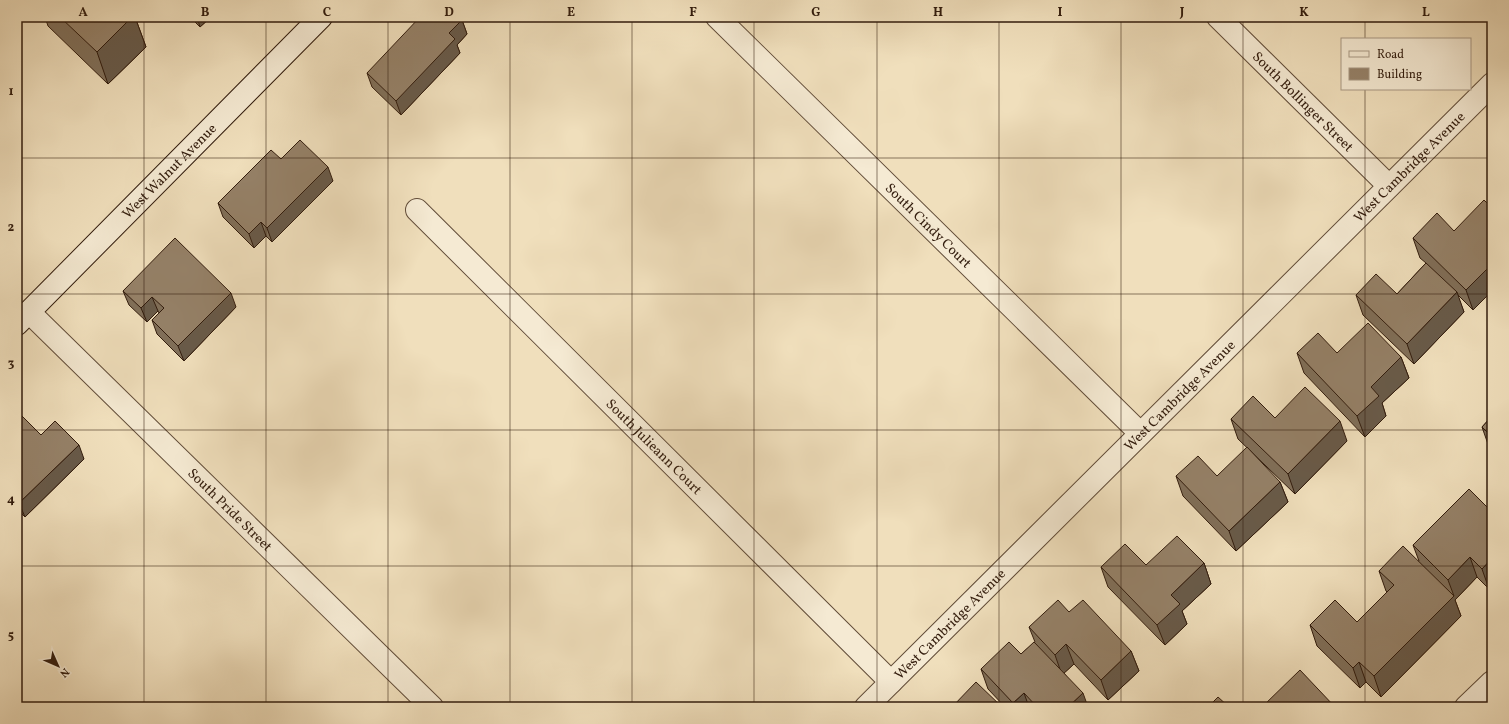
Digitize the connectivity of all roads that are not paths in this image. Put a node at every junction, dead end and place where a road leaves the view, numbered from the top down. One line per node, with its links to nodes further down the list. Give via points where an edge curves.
1 (322, 17): 7 (street, West Walnut Avenue)
2 (717, 17): 8 (street, South Cindy Court)
3 (1218, 17): 5 (street, South Bollinger Street)
4 (1492, 84): 5 (street, West Cambridge Avenue)
5 (1388, 186): 8 (street, West Cambridge Avenue)
6 (417, 210): 9 (street, South Julieann Court)
7 (23, 318): 11 (street, South Pride Street)
8 (1140, 433): 9 (street, West Cambridge Avenue)
9 (891, 682): 12 (street, West Cambridge Avenue)
10 (1492, 682): 13 (street)
11 (432, 707)
12 (866, 707)
13 (1466, 707)

